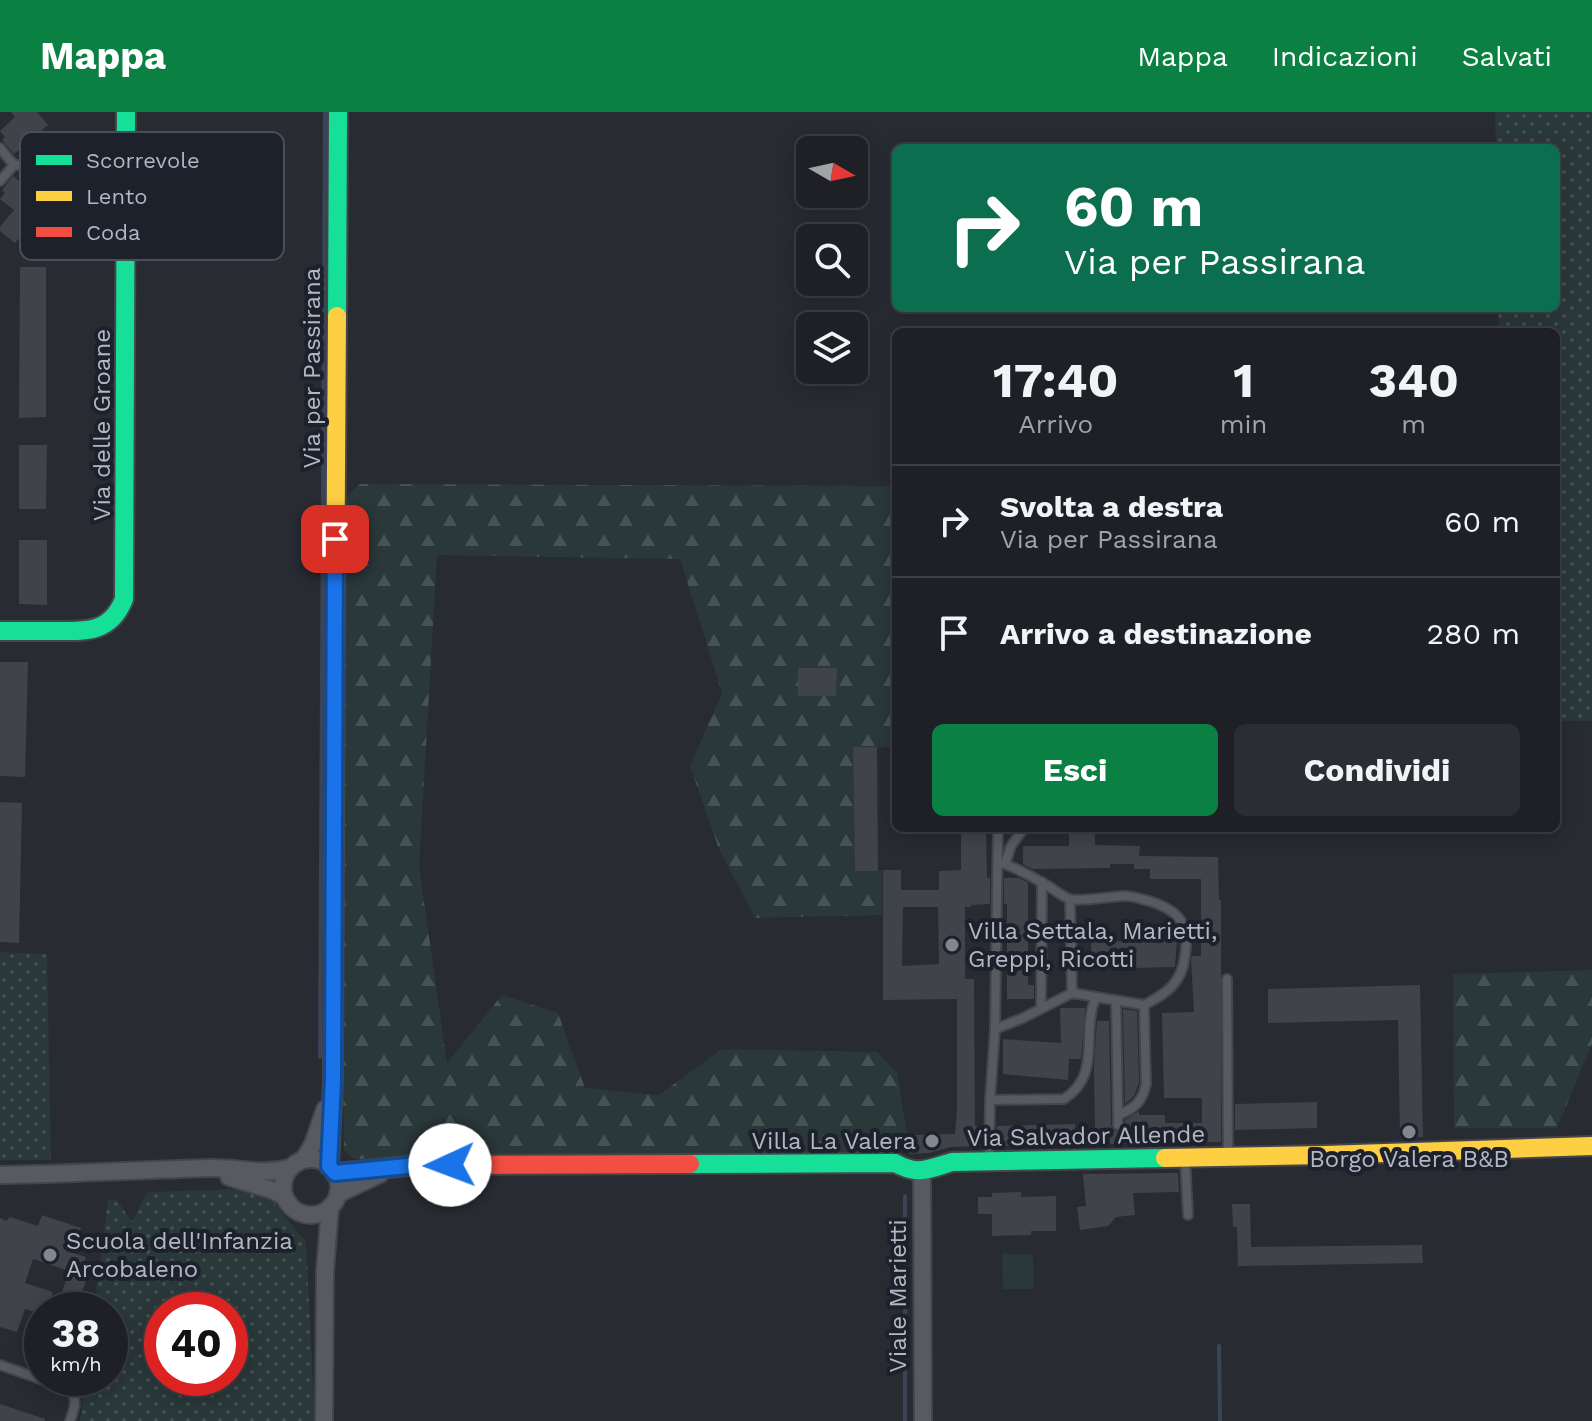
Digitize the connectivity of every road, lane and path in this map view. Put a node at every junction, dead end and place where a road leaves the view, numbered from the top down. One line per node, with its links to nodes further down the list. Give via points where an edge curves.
1 (338, 112): 20 (street, Via per Passirana)
2 (0, 148): 3 (lane)
3 (14, 165): 4 (lane); 5 (lane)
4 (20, 165)
5 (0, 181)
6 (126, 260): 7 (street, Via delle Groane, via 124,599 114,617 88,631)
7 (0, 631)
8 (998, 832): 10 (lane)
9 (1021, 832): 10 (lane)
10 (1002, 863): 11 (lane); 19 (lane)
11 (1042, 882): 12 (lane); 18 (lane)
12 (1070, 899): 14 (lane); 17 (lane, via 1129,896 1162,905 1182,921 1182,968 1164,995)
13 (1227, 979): 23 (lane)
14 (1072, 993): 15 (lane); 18 (lane)
15 (1096, 997): 16 (lane); 21 (lane, via 1087,1070 1075,1092 1064,1099)
16 (1116, 1001): 17 (lane); 17 (lane, via 1118,1120 1144,1093)
17 (1144, 1005)
18 (1041, 1007): 19 (lane)
19 (995, 1029): 21 (lane)
20 (333, 1056): 26 (street, Via per Passirana, via 324,1115 313,1144); 28 (street, Via per Passirana)
21 (990, 1100): 25 (lane)
22 (1592, 1146): 23 (street, Via Salvador Allende)
23 (1228, 1157): 24 (street, Via Salvador Allende)
24 (1185, 1158): 25 (street, Via Salvador Allende, via 1119,1154); 35 (lane)
25 (988, 1161): 30 (street, Via Salvador Allende, via 952,1162)
26 (297, 1163): 28 (street, via 317,1159); 29 (street, via 275,1172); 32 (street, via 283,1181)
27 (392, 1168): 28 (street, Via Salvador Allende); 30 (street, Via Salvador Allende, via 895,1163); 33 (street, Via Salvador Allende)
28 (332, 1169): 33 (street, via 339,1187)
29 (192, 1170): 31 (street); 32 (street)
30 (922, 1171): 40 (street, Viale Marietti)
31 (0, 1175)
32 (284, 1196): 34 (street)
33 (334, 1201): 34 (street); 36 (street)
34 (306, 1215): 36 (street)
35 (1188, 1215)
36 (325, 1271): 39 (street)
37 (0, 1365): 38 (lane, via 69,1389 76,1401)
38 (70, 1421)
39 (324, 1421)
40 (923, 1421)

